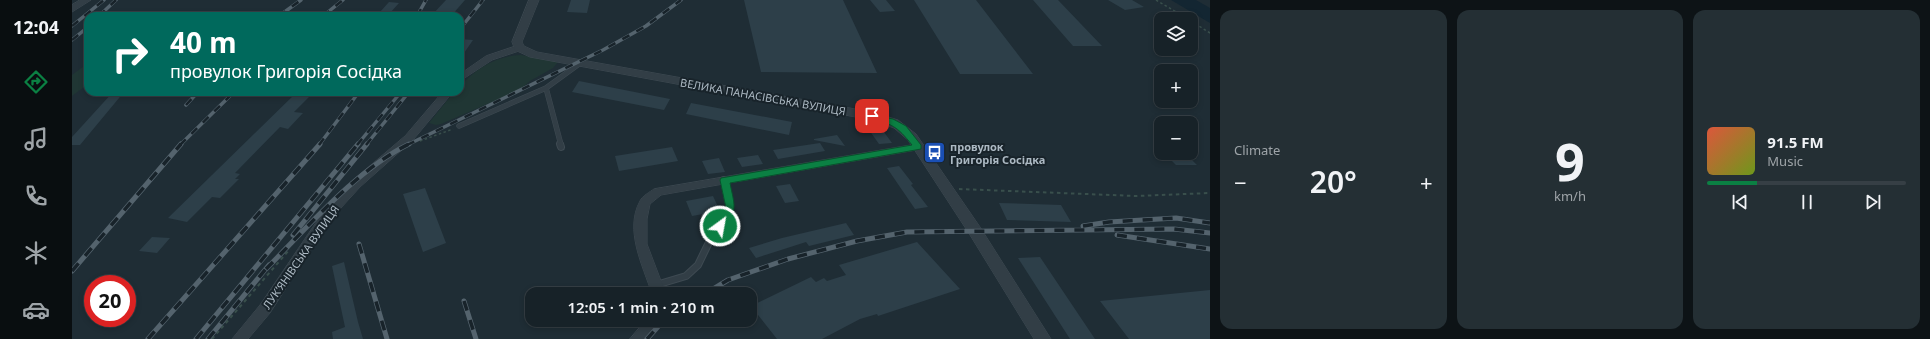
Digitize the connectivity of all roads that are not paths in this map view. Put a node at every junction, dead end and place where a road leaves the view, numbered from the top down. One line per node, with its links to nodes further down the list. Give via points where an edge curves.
1 (86, 0): 3 (street)
2 (534, 0): 4 (street, via 517,42)
3 (72, 9)
4 (519, 48): 5 (street, ВЕЛИКА ПАНАСІВСЬКА ВУЛИЦЯ, via 534,55); 6 (street, via 489,58)
5 (579, 64): 7 (lane); 11 (street, ВЕЛИКА ПАНАСІВСЬКА ВУЛИЦЯ, via 884,119 903,128)
6 (464, 75)
7 (546, 88): 9 (lane); 10 (lane)
8 (445, 96): 16 (street, ЛУК’ЯНІВСЬКА ВУЛИЦЯ, via 408,138 356,184 325,218 264,309)
9 (459, 126)
10 (560, 147)
11 (918, 147): 12 (street); 18 (street, ВЕЛИКА ПАНАСІВСЬКА ВУЛИЦЯ)
12 (724, 180): 13 (street, via 658,192 645,202 641,219 641,244); 14 (lane, via 730,208 728,217 712,236 698,265 686,276)
13 (656, 287)
14 (661, 287)
15 (648, 327): 17 (street)
16 (239, 339)
17 (637, 339)
18 (1043, 339)

